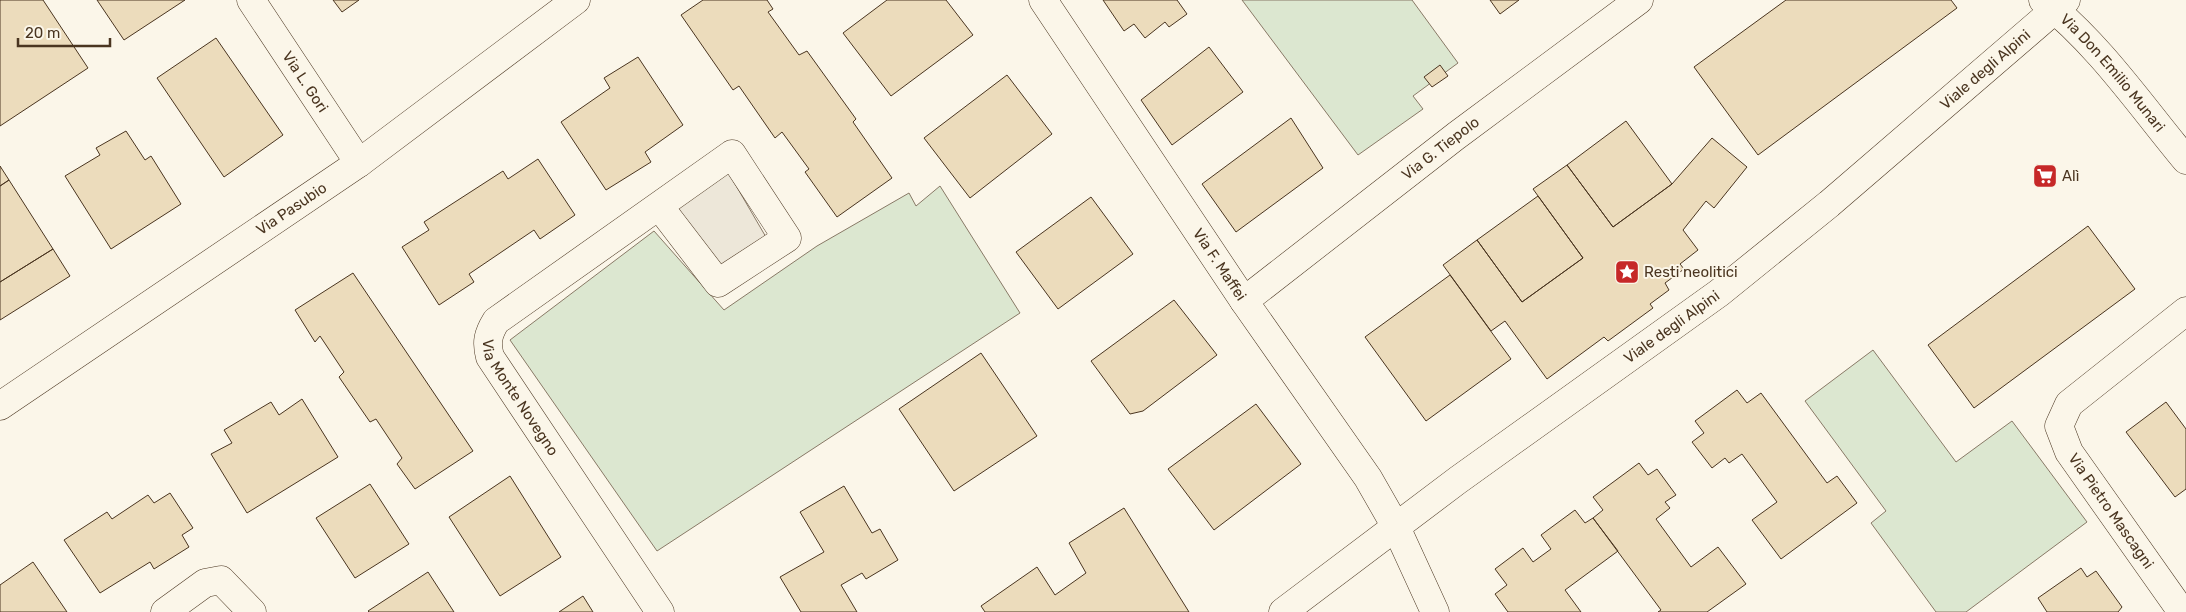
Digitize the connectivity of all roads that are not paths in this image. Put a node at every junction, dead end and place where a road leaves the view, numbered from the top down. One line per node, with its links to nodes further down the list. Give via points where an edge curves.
1 (251, 0): 7 (street, Via L. Gori)
2 (576, 0): 7 (street, Via Pasubio)
3 (1043, 0): 9 (street, Via F. Maffei)
4 (1639, 0): 9 (street, Via G. Tiepolo, via 1456,136)
5 (2055, 3): 6 (street, Via Don Emilio Munari); 12 (street, Viale degli Alpini, via 1719,293)
6 (2186, 160)
7 (359, 163): 11 (street, Via Pasubio)
8 (659, 206): 8 (street, Via Monte Novegno, via 732,154 787,238 718,283); 15 (street, Via Monte Novegno, via 496,321 486,344 490,357)
9 (1244, 301): 12 (street, Via F. Maffei, via 1368,478)
10 (2186, 311): 18 (street, Via Pietro Mascagni, via 2069,404 2059,426 2069,452)
11 (0, 406)
12 (1396, 527): 16 (street, Viale degli Alpini); 17 (street, Via F. Maffei)
13 (165, 612): 14 (street, via 205,583 221,580)
14 (252, 612)
15 (660, 612)
16 (1283, 612)
17 (1435, 612)
18 (2182, 612)

